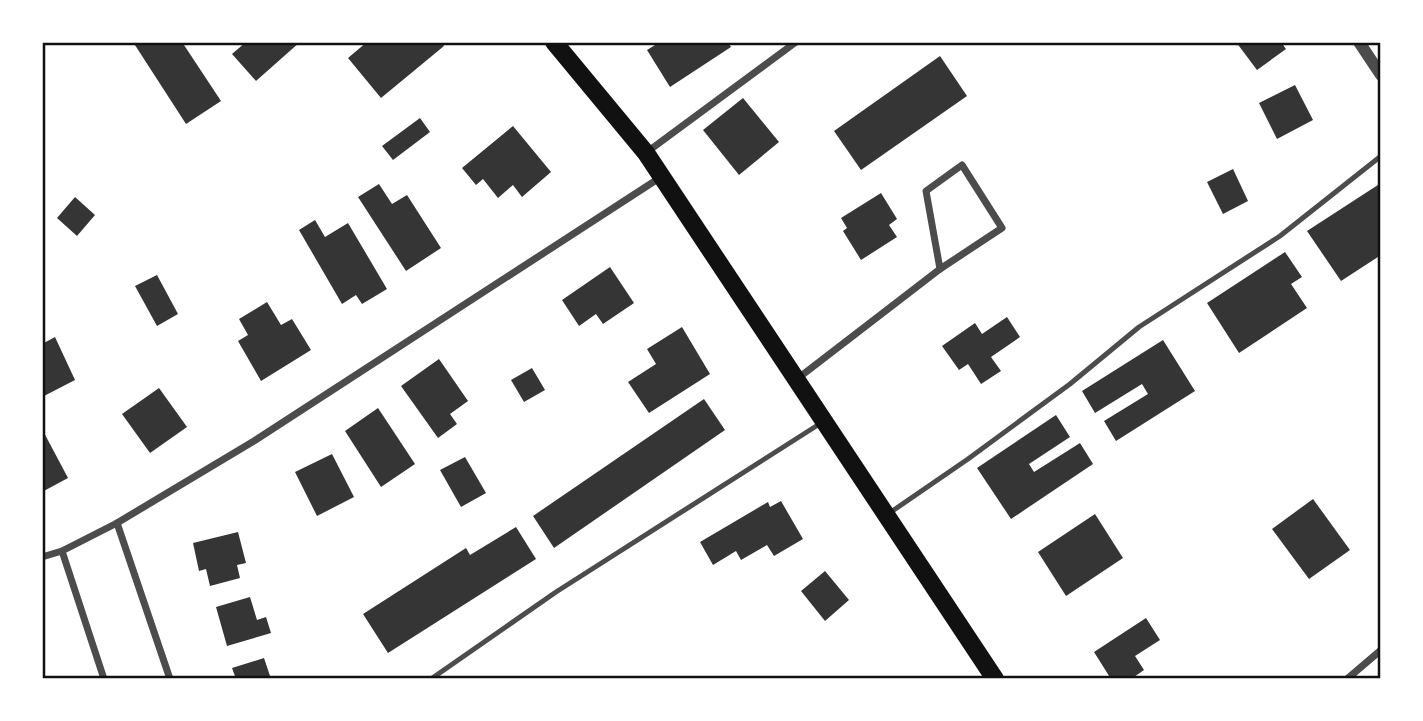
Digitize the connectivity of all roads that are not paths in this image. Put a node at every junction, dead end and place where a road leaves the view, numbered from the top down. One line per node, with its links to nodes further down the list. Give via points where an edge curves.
1 (554, 42): 5 (main road)
2 (796, 42): 5 (street)
3 (1359, 42): 4 (street)
4 (1381, 75)
5 (646, 153): 7 (main road)
6 (1381, 156): 11 (lane, via 1279,236 1139,327 1070,384)
7 (662, 176): 9 (main road); 12 (street, via 254,441)
8 (940, 269): 8 (street, via 1003,228 962,165 926,191); 9 (street)
9 (796, 379): 10 (main road)
10 (824, 421): 11 (main road); 18 (lane, via 556,592)
11 (887, 515): 19 (main road)
12 (117, 523): 13 (street); 17 (street)
13 (62, 551): 14 (street); 16 (street)
14 (42, 557)
15 (1381, 650): 20 (street)
16 (104, 679)
17 (170, 679)
18 (431, 679)
19 (995, 679)
20 (1347, 679)

